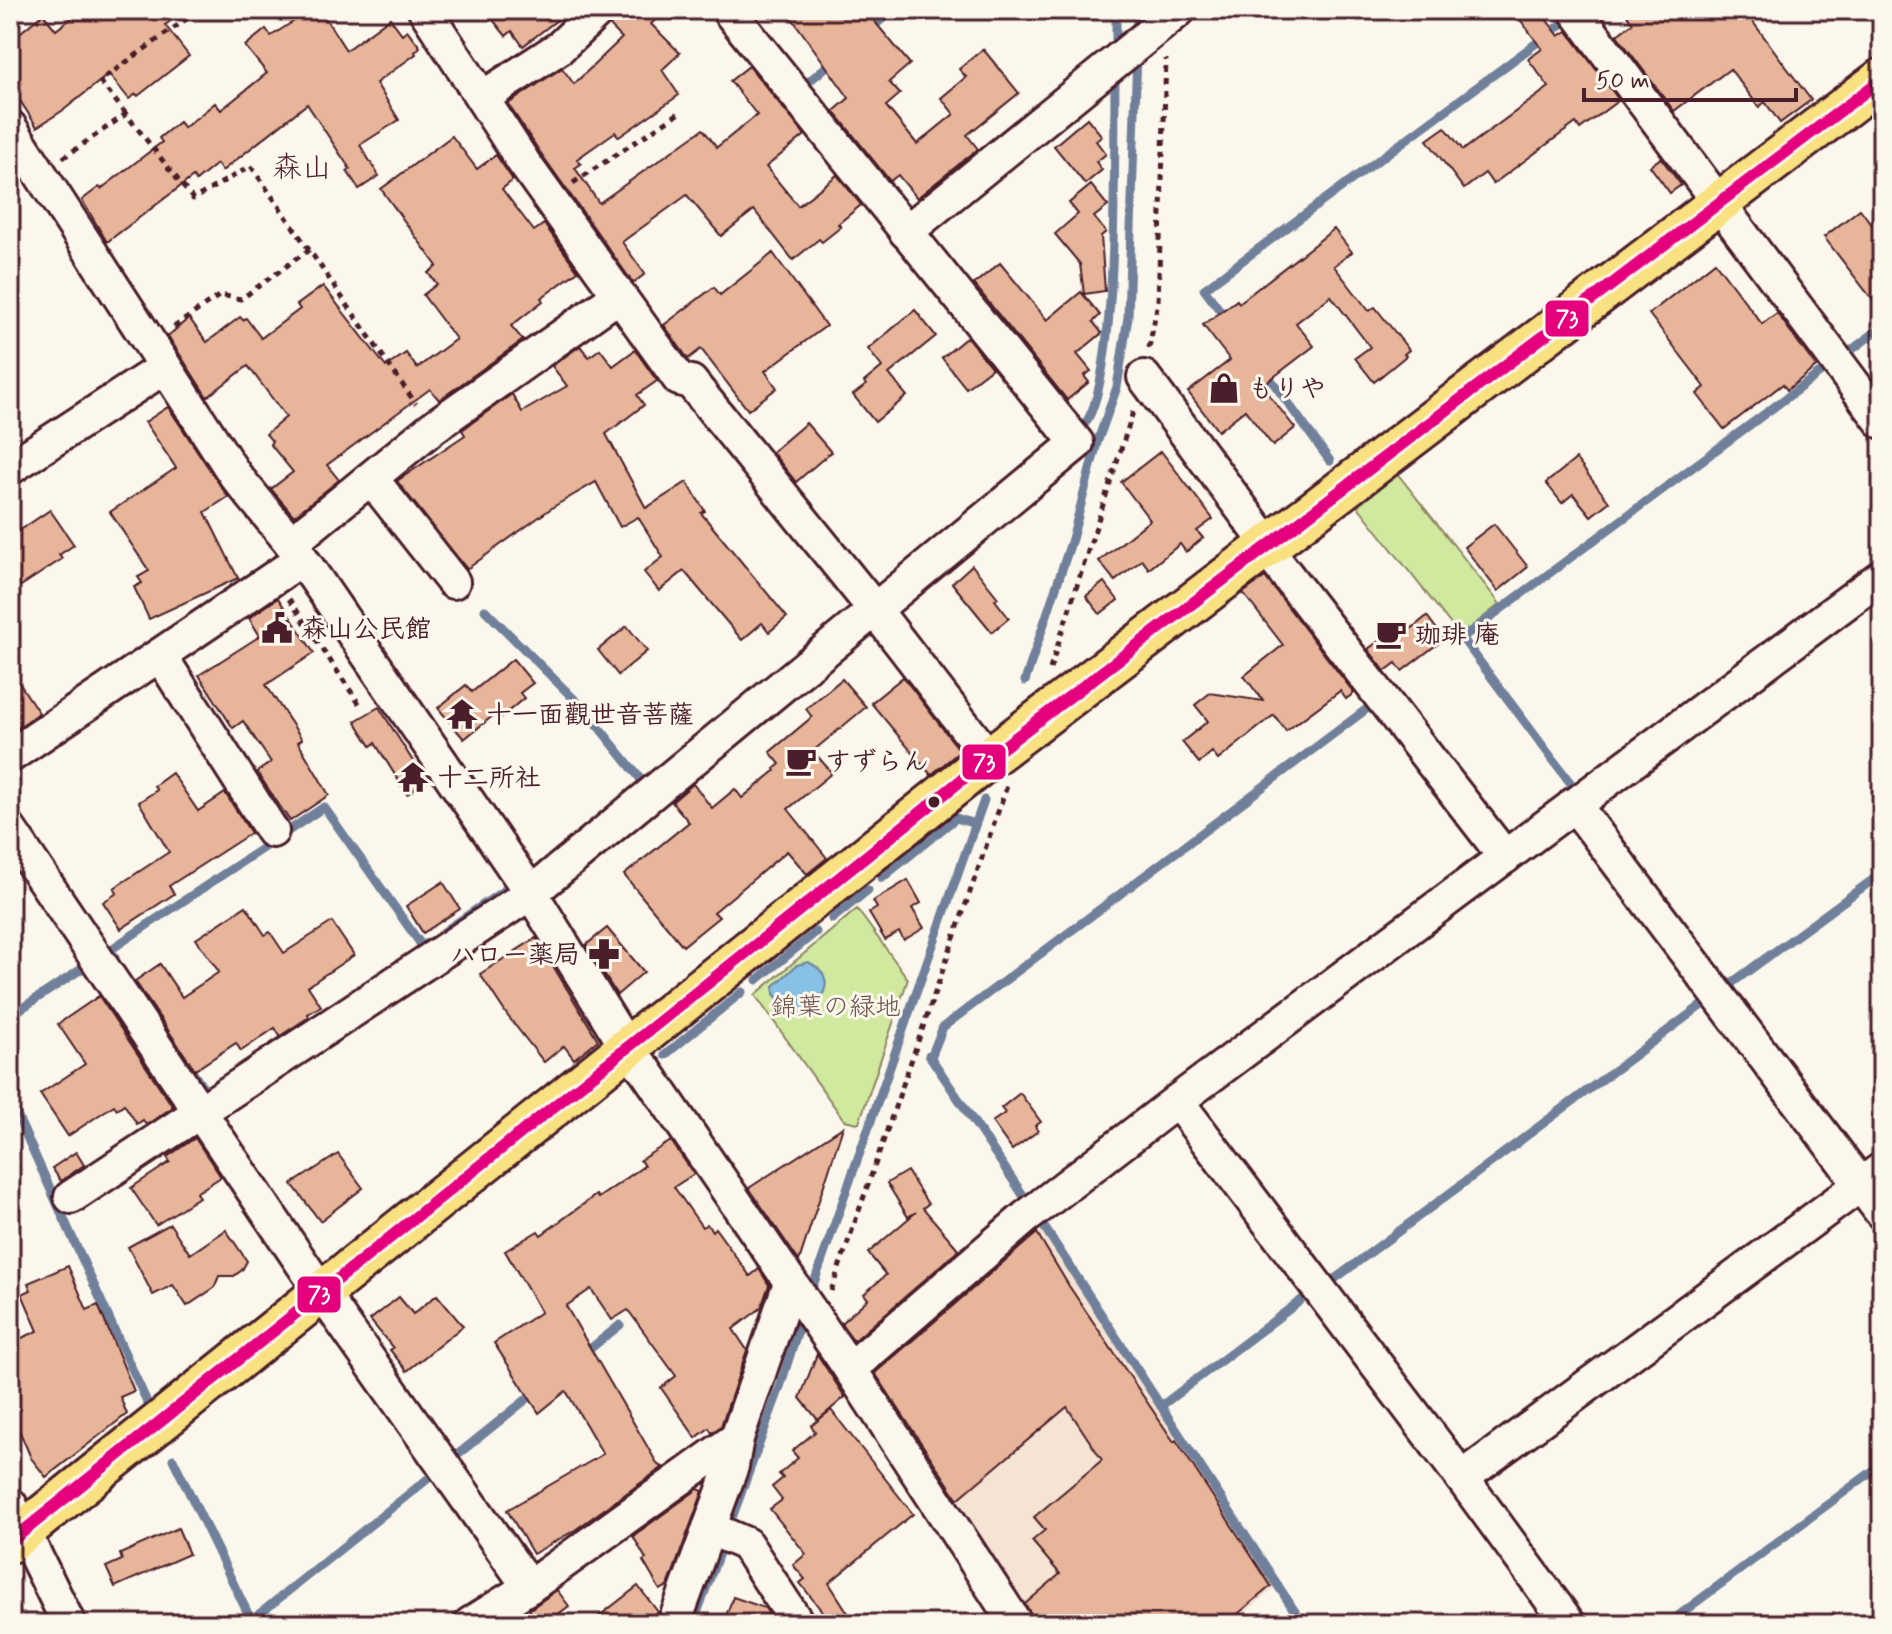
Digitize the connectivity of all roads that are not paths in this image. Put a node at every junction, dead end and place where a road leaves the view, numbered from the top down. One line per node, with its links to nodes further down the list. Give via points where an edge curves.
1 (425, 10): 7 (street)
2 (599, 10): 7 (street, via 559,48)
3 (728, 10): 10 (street)
4 (1575, 10): 9 (street)
5 (1169, 17): 10 (street)
6 (1882, 79): 9 (main road)
7 (482, 98): 11 (street)
8 (10, 127): 12 (street)
9 (1719, 203): 14 (street); 17 (main road)
10 (906, 232): 21 (street, via 1077,443)
11 (617, 297): 16 (street, via 432,428); 21 (street, via 679,379 691,382)
12 (158, 355): 15 (street); 18 (street, via 235,475)
13 (1144, 377): 17 (street)
14 (1882, 422)
15 (10, 468)
16 (371, 478): 18 (street); 20 (street)
17 (1266, 546): 24 (main road); 28 (street)
18 (297, 551): 22 (street, via 274,578); 29 (street)
19 (1882, 576): 25 (street)
20 (453, 582)
21 (875, 610): 24 (street); 29 (street)
22 (160, 655): 23 (street); 27 (street)
23 (10, 756)
24 (989, 758): 30 (main road)
25 (1574, 804): 28 (street); 33 (street)
26 (10, 830): 32 (street)
27 (272, 831)
28 (1505, 857): 31 (street)
29 (531, 893): 30 (street); 32 (street)
30 (627, 1048): 36 (street); 37 (main road)
31 (1177, 1101): 38 (street, via 1026,1217); 40 (street)
32 (199, 1112): 34 (street); 37 (street)
33 (1872, 1177): 35 (street); 40 (street)
34 (71, 1197)
35 (1882, 1213)
36 (792, 1287): 38 (street); 39 (street)
37 (322, 1293): 41 (main road); 43 (street)
38 (850, 1369): 48 (street)
39 (737, 1438): 42 (street); 43 (street)
40 (1462, 1478): 49 (street)
41 (14, 1526): 44 (street)
42 (723, 1534): 46 (street); 47 (street)
43 (529, 1587): 45 (street)
44 (69, 1624)
45 (470, 1624)
46 (674, 1624)
47 (798, 1624)
48 (1016, 1624)
49 (1569, 1624)

